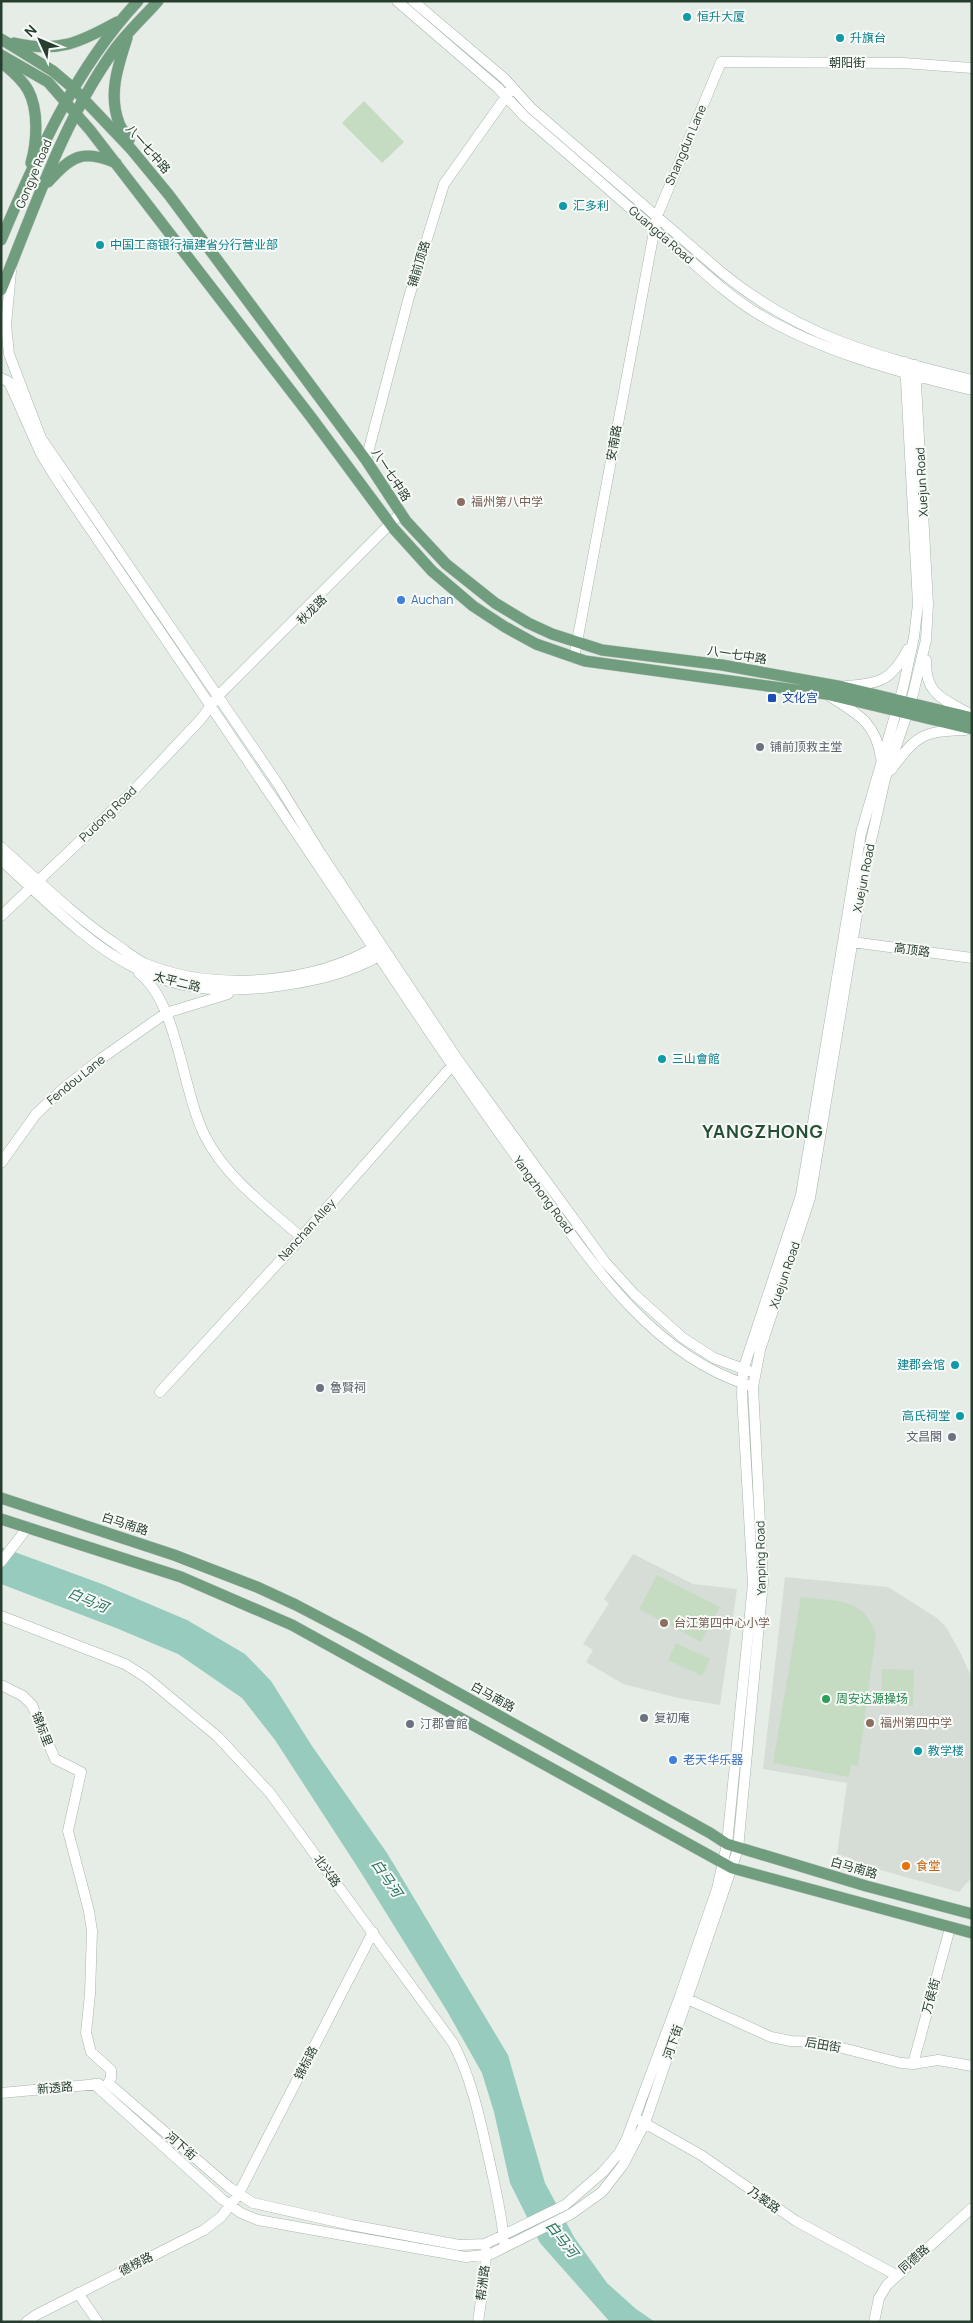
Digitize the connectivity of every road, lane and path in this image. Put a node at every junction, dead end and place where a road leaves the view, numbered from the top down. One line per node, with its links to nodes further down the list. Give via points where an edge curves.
1 (138, 1): 5 (main road)
2 (158, 1): 6 (main road, Gongye Road)
3 (397, 1): 13 (street, Guangda Road)
4 (413, 1): 13 (street, Guangda Road)
5 (120, 20): 7 (main road, via 62,47 30,47); 12 (main road, Gongye Road)
6 (129, 33): 14 (main road, Gongye Road, via 114,50); 17 (main road, via 114,92 115,108)
7 (3, 40): 12 (main road, 八一七中路, via 53,71)
8 (1, 55): 15 (main road, via 48,82)
9 (1, 62): 19 (main road, via 22,82 33,102 32,160)
10 (721, 62): 11 (street, 朝阳街, via 903,63); 21 (street, Shangdun Lane)
11 (972, 68)
12 (73, 88): 14 (main road, 八一七中路); 15 (main road, Gongye Road)
13 (510, 92): 21 (street, Guangda Road); 22 (street, Guangda Road, via 524,116); 32 (street, 铺前顶路, via 444,184)
14 (84, 99): 16 (main road, Gongye Road); 17 (main road, 八一七中路)
15 (65, 101): 16 (main road); 19 (main road, Gongye Road)
16 (76, 114): 18 (main road); 20 (main road, Gongye Road)
17 (131, 149): 32 (main road, 八一七中路, via 169,195)
18 (118, 164): 20 (main road, via 82,155 63,166); 34 (main road)
19 (27, 178): 23 (main road, Gongye Road)
20 (42, 189): 24 (main road, Gongye Road)
21 (656, 216): 22 (street, Shangdun Lane); 26 (street, Guangda Road, via 720,272 774,310 828,337)
22 (654, 228): 28 (street, Guangda Road, via 755,312 857,358); 37 (street, 安南路)
23 (1, 240)
24 (12, 264): 25 (main road, Gongye Road); 41 (street, via 6,325 10,354 41,438)
25 (1, 290)
26 (904, 362): 27 (street, Guangda Road); 28 (street, Xuejun Road)
27 (915, 365): 28 (street, Xuejun Road); 30 (street, Guangda Road)
28 (911, 375): 31 (street, Guangda Road); 35 (street, Xuejun Road, via 918,604); 36 (street, Xuejun Road, via 928,604)
29 (1, 378): 43 (street, via 9,382 46,462)
30 (972, 380)
31 (972, 390)
32 (366, 460): 33 (main road, 八一七中路)
33 (403, 517): 34 (street, 秋龙路); 37 (main road, 八一七中路, via 446,564 495,603 528,623)
34 (392, 526): 38 (main road, via 432,571 473,606 527,639); 41 (street, 秋龙路)
35 (914, 637): 39 (street, via 899,666 886,678 865,685); 42 (street, Xuejun Road)
36 (926, 640): 42 (street, Xuejun Road); 44 (street, via 925,675 930,686 940,697)
37 (578, 644): 38 (street, 安南路); 39 (main road, 八一七中路)
38 (574, 658): 40 (main road)
39 (843, 687): 42 (main road, 八一七中路)
40 (826, 694): 42 (main road); 46 (street, via 855,712 872,728)
41 (219, 699): 43 (street, 秋龙路); 53 (street, via 278,784)
42 (904, 706): 44 (main road); 45 (main road); 46 (street, Xuejun Road); 47 (street, Xuejun Road)
43 (211, 708): 50 (street, Pudong Road, via 125,799); 53 (street)
44 (972, 716)
45 (972, 730): 47 (street, via 937,731 922,736 901,756)
46 (881, 761): 61 (street, Xuejun Road, via 861,833 801,1195)
47 (885, 779): 52 (street, Xuejun Road)
48 (1, 847): 50 (street, 太平二路)
49 (1, 860): 50 (street, 太平二路)
50 (34, 883): 51 (street, Pudong Road); 53 (street, 太平二路, via 145,964 184,975 231,980 277,977 328,968); 55 (street, 太平二路, via 101,948)
51 (1, 916)
52 (852, 942): 54 (street, 高顶路); 62 (street, Xuejun Road, via 810,1198)
53 (379, 950): 56 (street, 太平二路, via 344,973); 58 (street, Yangzhong Road); 61 (street, Yangzhong Road, via 615,1274 683,1338 714,1358)
54 (972, 958)
55 (132, 968): 56 (street, 太平二路, via 194,988); 57 (street, via 148,982)
56 (238, 990): 57 (street, Fendou Lane)
57 (166, 1013): 59 (street, Fendou Lane, via 52,1098 27,1125); 60 (street, via 195,1113 211,1148 241,1183)
58 (451, 1067): 60 (street, Nanchan Alley); 63 (street, Yangzhong Road, via 616,1291 672,1344 699,1362)
59 (1, 1163)
60 (301, 1237): 65 (street, Nanchan Alley)
61 (743, 1370): 62 (street, Yangzhong Road); 63 (street, Xuejun Road)
62 (755, 1372): 64 (street, Xuejun Road)
63 (742, 1383): 64 (street, Yangzhong Road); 72 (street, Yanping Road, via 753,1584)
64 (753, 1387): 72 (street, Yanping Road, via 763,1590)
65 (160, 1392)
66 (1, 1498): 72 (main road, 白马南路, via 174,1555 290,1602)
67 (1, 1519): 68 (main road)
68 (28, 1527): 69 (street); 73 (main road, via 181,1577 292,1625)
69 (1, 1562)
70 (1, 1616): 76 (street, 北兴路, via 125,1664 179,1703 218,1737 270,1794)
71 (1, 1685): 81 (street, 锦标里, via 23,1696 32,1705 55,1759 81,1772 68,1831 91,1919 87,2040 94,2057 111,2070)
72 (732, 1846): 73 (street, 河下街); 74 (main road, 白马南路)
73 (728, 1866): 75 (main road); 78 (street, 河下街)
74 (972, 1914)
75 (950, 1928): 77 (main road); 79 (street, 万侯街)
76 (373, 1932): 85 (street, 锦标路); 89 (street, 北兴路, via 458,2052 478,2112)
77 (972, 1933)
78 (684, 1997): 79 (street, 后田街, via 771,2037 819,2042); 84 (street, 河下街)
79 (913, 2064): 80 (street, 后田街, via 938,2060)
80 (972, 2066)
81 (108, 2083): 82 (street, 新透路); 85 (street, 河下街)
82 (94, 2084): 83 (street, 新透路); 86 (street, 河下街)
83 (1, 2093)
84 (640, 2121): 88 (street, 河下街, via 610,2166); 93 (street, 乃裳路, via 706,2159 786,2215)
85 (238, 2195): 86 (street, 德榜路); 90 (street, 河下街, via 260,2206 351,2225 459,2245)
86 (231, 2206): 92 (street, 河下街, via 258,2220 458,2256); 94 (street, 德榜路, via 204,2230)
87 (972, 2208): 93 (street, 同德路)
88 (568, 2210): 89 (street, 河下街); 91 (street, 河下街)
89 (504, 2236): 90 (street, 河下街); 91 (street, 北兴路)
90 (486, 2244): 92 (street, 帮洲路)
91 (504, 2248): 92 (street, 河下街)
92 (486, 2256): 97 (street, 帮洲路)
93 (896, 2275): 98 (street, 同德路, via 879,2298)
94 (78, 2293): 95 (street, 德榜路); 96 (street)
95 (26, 2322)
96 (98, 2322)
97 (478, 2322)
98 (874, 2322)

